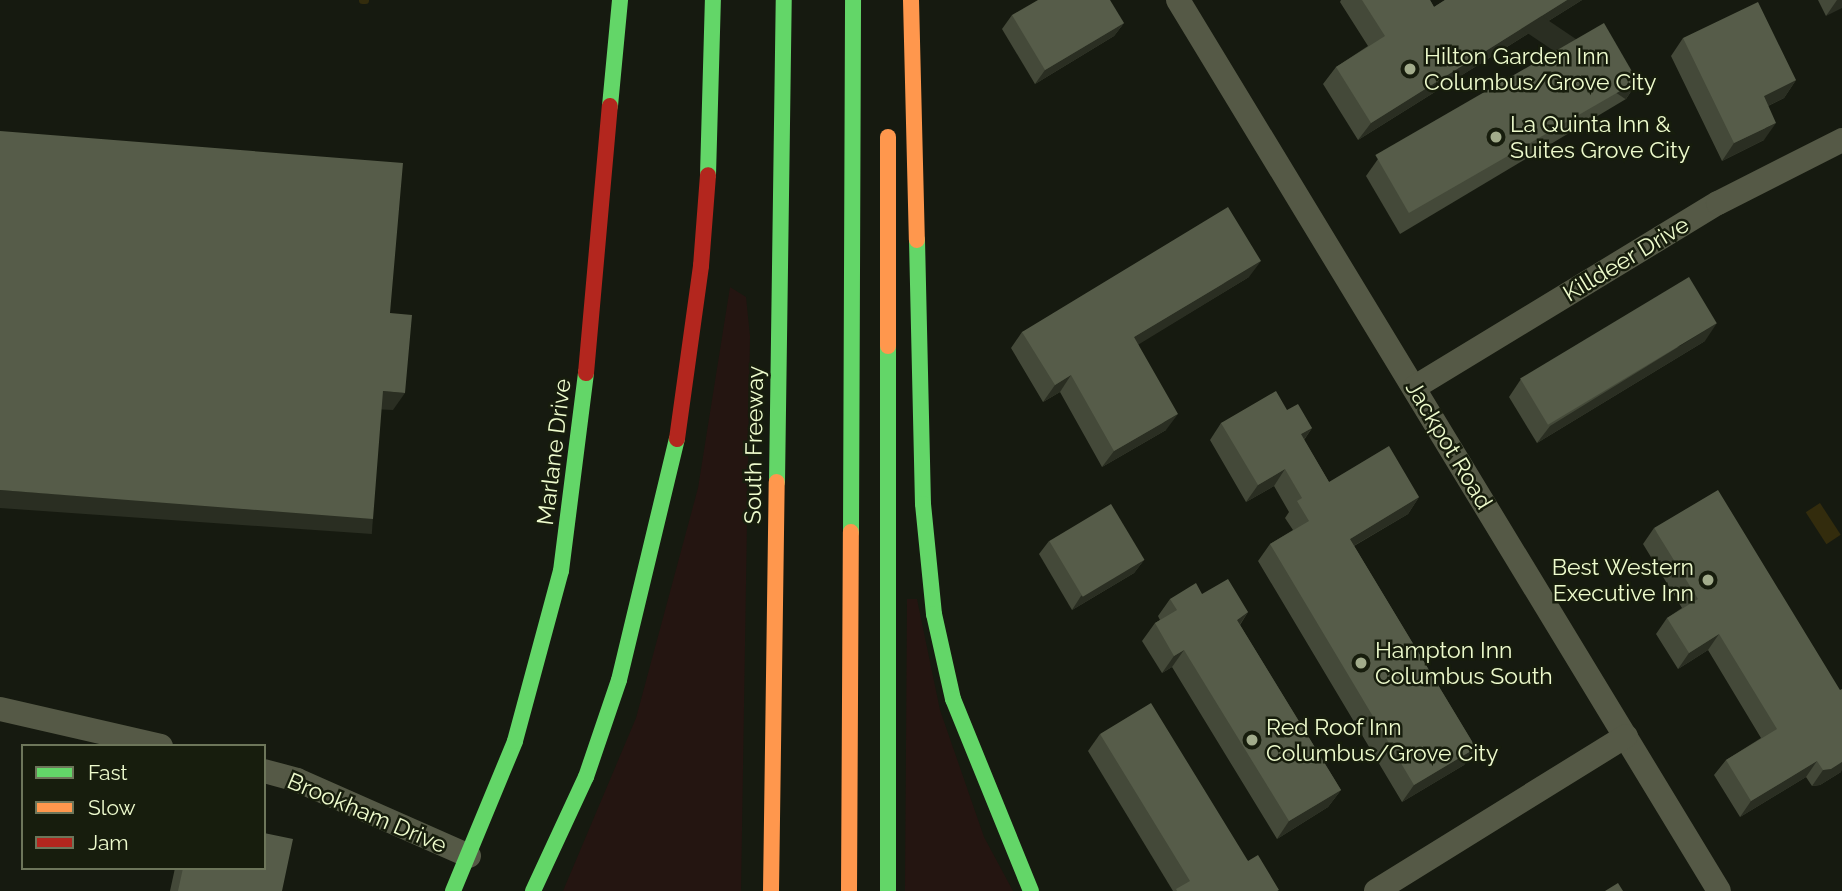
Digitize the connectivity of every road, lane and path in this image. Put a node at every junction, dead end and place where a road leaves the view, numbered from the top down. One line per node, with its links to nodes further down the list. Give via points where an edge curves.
1 (620, 0): 16 (main road, Marlane Drive, via 579,447 561,571 515,741)
2 (713, 0): 8 (main road)
3 (729, 0): 8 (main road, via 728,37)
4 (785, 0): 19 (main road, South Freeway)
5 (853, 0): 20 (main road)
6 (911, 0): 22 (main road, via 923,504 934,614 953,699)
7 (1178, 0): 11 (street, Jackpot Road)
8 (713, 101): 18 (main road, via 701,266 681,420 646,582 586,778)
9 (888, 118): 21 (main road)
10 (1842, 140): 11 (street, Killdeer Drive, via 1718,203)
11 (1415, 387): 13 (street, Jackpot Road)
12 (0, 709): 14 (street)
13 (1626, 736): 23 (street); 24 (street, Jackpot Road)
14 (152, 744)
15 (266, 772): 16 (street, Brookham Drive, via 297,780)
16 (469, 856): 17 (main road, Marlane Drive)
17 (453, 891)
18 (533, 891)
19 (771, 891)
20 (849, 891)
21 (888, 891)
22 (1031, 891)
23 (1376, 891)
24 (1719, 891)

